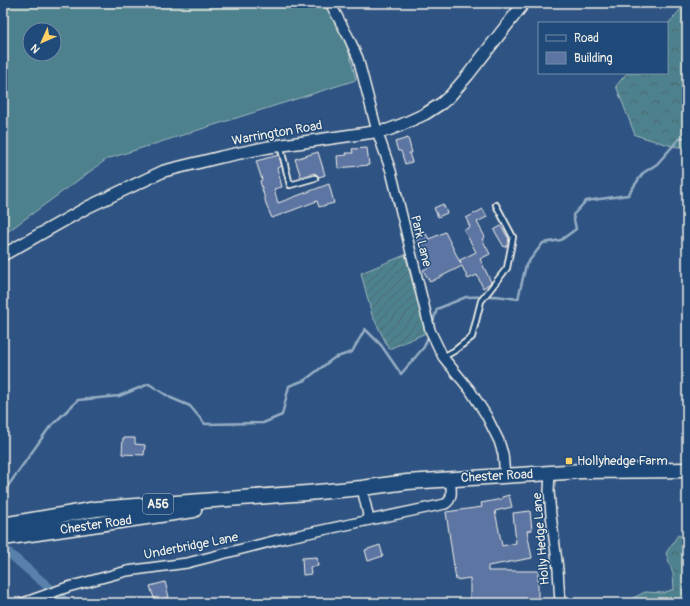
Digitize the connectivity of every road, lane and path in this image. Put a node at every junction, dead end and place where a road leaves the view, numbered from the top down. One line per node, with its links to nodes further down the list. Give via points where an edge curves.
1 (330, 3): 3 (street, Park Lane, via 358,58)
2 (524, 3): 3 (street, Warrington Road, via 450,96 425,114 388,130)
3 (377, 131): 4 (street, Warrington Road); 8 (street, Park Lane, via 391,170 430,330)
4 (280, 145): 5 (lane, via 290,185); 7 (street, Warrington Road, via 164,171 88,207)
5 (315, 178)
6 (496, 205): 8 (lane, via 513,237 507,268 482,301 472,337)
7 (3, 255)
8 (443, 357): 11 (street, Park Lane, via 470,390 486,415 499,441)
9 (687, 470): 10 (highway, Chester Road / A56)
10 (550, 473): 11 (highway, Chester Road / A56); 19 (street, Holly Hedge Lane, via 549,491)
11 (505, 476): 12 (highway, Chester Road / A56)
12 (450, 479): 13 (highway, Chester Road / A56); 15 (street, Underbridge Lane, via 451,496 445,504)
13 (362, 488): 14 (highway, Chester Road / A56); 15 (street, via 368,515)
14 (307, 493): 16 (highway, Chester Road / A56, via 96,509); 17 (highway, Chester Road / A56)
15 (366, 522): 18 (street, Underbridge Lane, via 285,538 187,563 127,571 68,587)
16 (6, 525)
17 (3, 538)
18 (23, 603)
19 (560, 603)

